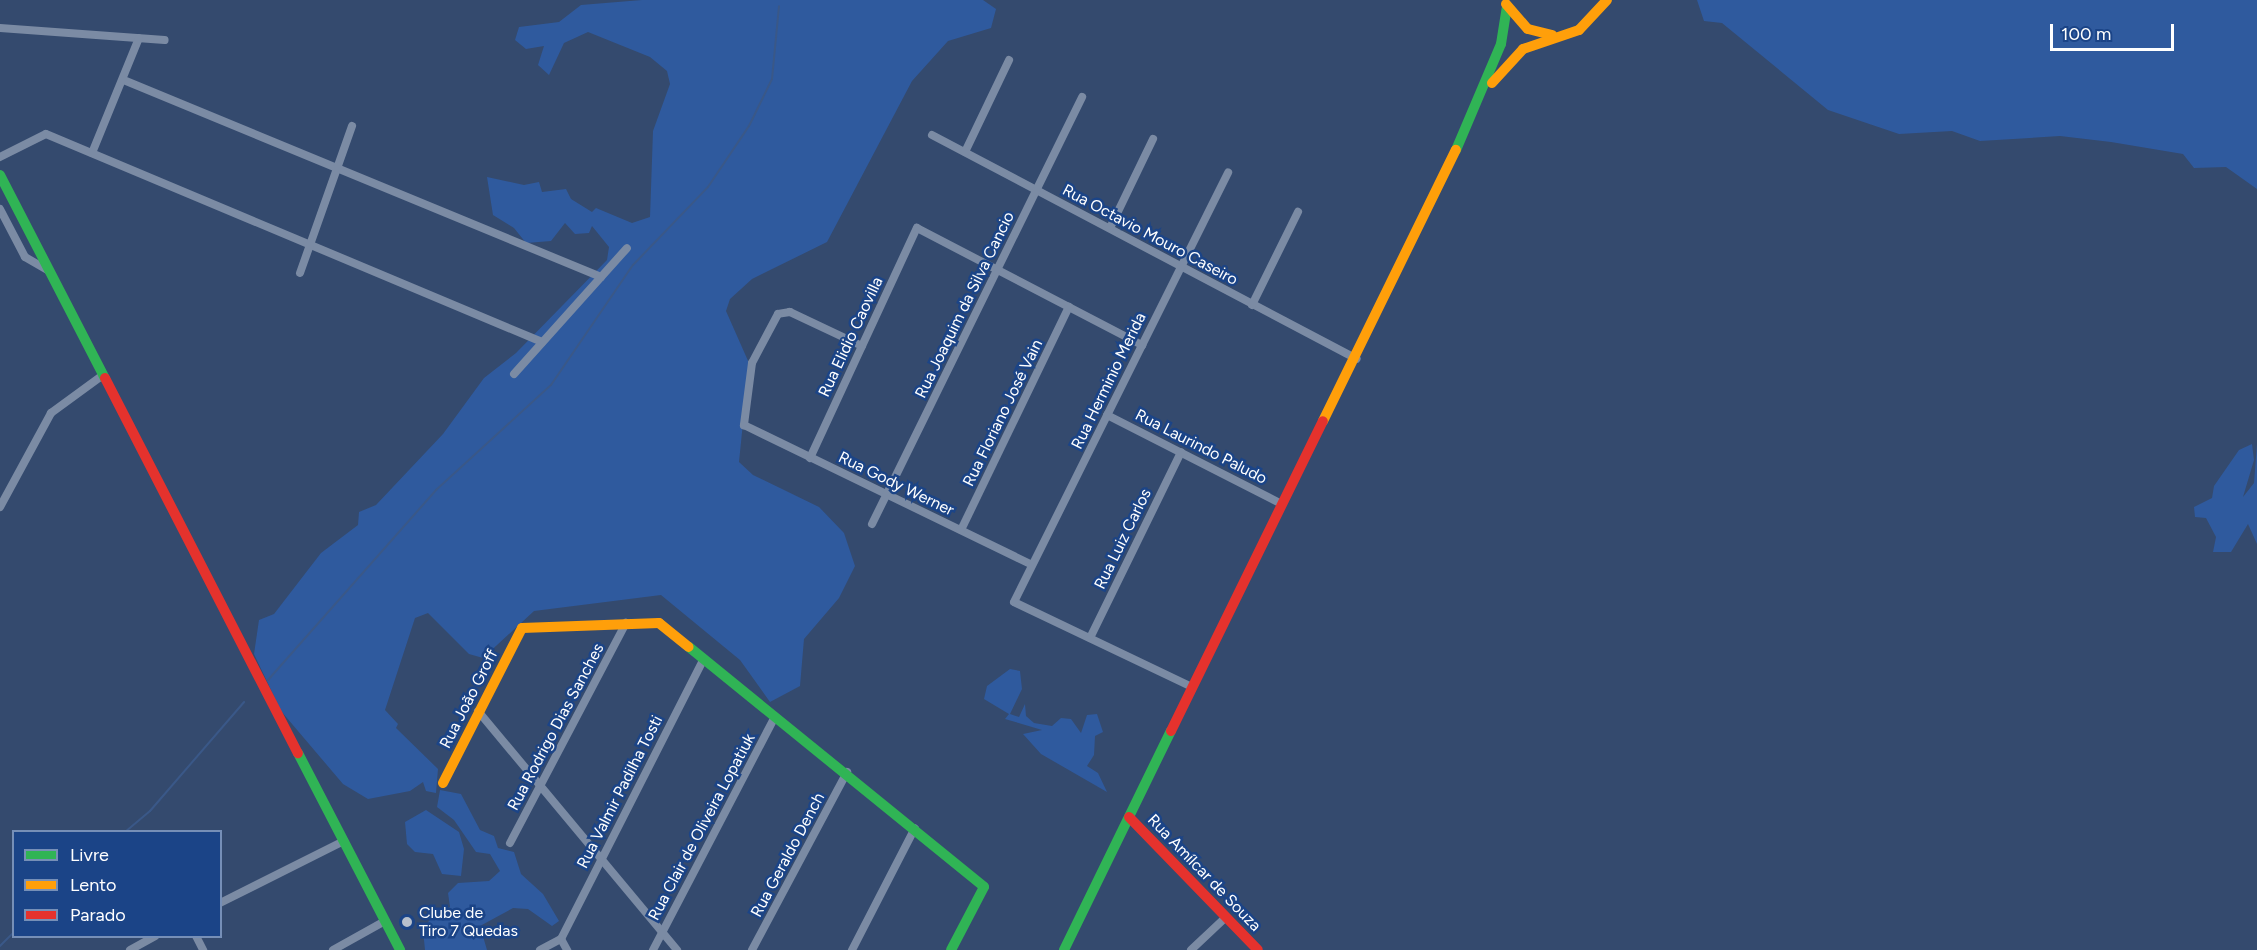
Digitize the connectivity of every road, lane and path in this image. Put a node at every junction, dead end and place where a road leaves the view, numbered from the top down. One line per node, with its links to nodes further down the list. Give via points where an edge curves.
1 (1607, 0): 4 (main road, via 1589,24)
2 (1505, 4): 4 (main road, via 1528,29); 10 (main road, via 1501,44)
3 (0, 28): 5 (street)
4 (1557, 36): 10 (main road, via 1513,56)
5 (139, 38): 6 (street); 8 (street)
6 (165, 40)
7 (1009, 60): 14 (street)
8 (126, 81): 15 (street); 17 (street)
9 (1082, 97): 20 (street, Rua Joaquim da Silva Cancio)
10 (1478, 105): 36 (main road)
11 (352, 126): 17 (street)
12 (932, 135): 14 (street, Rua Octavio Mouro Caseiro)
13 (1153, 139): 23 (street)
14 (965, 152): 20 (street, Rua Octavio Mouro Caseiro)
15 (93, 153): 16 (street, via 46,134); 24 (street)
16 (0, 157)
17 (337, 168): 24 (street); 30 (street)
18 (1228, 172): 26 (street, Rua Herminio Merida)
19 (0, 175): 28 (main road)
20 (1036, 190): 23 (street, Rua Octavio Mouro Caseiro); 27 (street, Rua Joaquim da Silva Cancio)
21 (0, 209): 28 (street, via 26,257)
22 (1298, 212): 31 (street)
23 (1110, 228): 26 (street, Rua Octavio Mouro Caseiro)
24 (309, 245): 29 (street); 33 (street)
25 (627, 248): 30 (street)
26 (1182, 265): 31 (street, Rua Octavio Mouro Caseiro); 34 (street, Rua Herminio Merida)
27 (997, 270): 32 (street); 35 (street, Rua Elidio Caovilla, via 917,228); 42 (street, Rua Joaquim da Silva Cancio)
28 (49, 271): 38 (main road)
29 (300, 273)
30 (601, 277): 33 (street)
31 (1252, 304): 36 (street, Rua Octavio Mouro Caseiro)
32 (1069, 307): 34 (street); 46 (street, Rua Floriano José Vain)
33 (542, 342): 37 (street)
34 (1142, 345): 39 (street, Rua Herminio Merida)
35 (862, 346): 41 (street, Rua Elidio Caovilla); 41 (street, Rua Gody Werner, via 790,312 778,314 752,363 748,429)
36 (1356, 359): 43 (main road)
37 (514, 374)
38 (103, 375): 44 (street, via 51,413); 59 (main road)
39 (1107, 415): 40 (street, Rua Laurindo Paludo); 47 (street, Rua Herminio Merida)
40 (1181, 452): 43 (street, Rua Laurindo Paludo); 49 (street, Rua Luiz Carlos)
41 (810, 458): 42 (street, Rua Gody Werner)
42 (887, 495): 45 (street, Rua Joaquim da Silva Cancio); 46 (street, Rua Gody Werner)
43 (1282, 504): 51 (main road)
44 (0, 507)
45 (872, 524)
46 (961, 531): 47 (street, Rua Gody Werner)
47 (1032, 565): 49 (street, Rua Herminio Merida, via 1014,602)
48 (626, 623): 50 (main road, via 664,625); 52 (main road, Rua João Groff, via 522,628); 56 (street, Rua Rodrigo Dias Sanches)
49 (1090, 638): 51 (street)
50 (704, 658): 53 (main road); 61 (street, Rua Valmir Padilha Tosti)
51 (1192, 687): 57 (main road)
52 (478, 711): 55 (main road, Rua João Groff); 56 (street)
53 (775, 717): 54 (main road); 65 (street, Rua Clair de Oliveira Lopatiuk)
54 (847, 772): 58 (main road); 75 (street, Rua Geraldo Dench)
55 (443, 783)
56 (541, 787): 60 (street, Rua Rodrigo Dias Sanches); 61 (street)
57 (1129, 817): 63 (main road, Rua Amílcar de Souza); 78 (main road)
58 (915, 828): 76 (street); 77 (main road, via 984,887)
59 (344, 841): 62 (street); 64 (main road)
60 (510, 843)
61 (601, 858): 65 (street); 67 (street, Rua Valmir Padilha Tosti)
62 (222, 902)
63 (1226, 917): 79 (street); 80 (main road, Rua Amílcar de Souza)
64 (385, 921): 69 (street); 70 (main road)
65 (663, 931): 73 (street, Rua Clair de Oliveira Lopatiuk); 74 (street)
66 (151, 938): 68 (street)
67 (561, 939): 71 (street); 72 (street)
68 (130, 950)
69 (333, 950)
70 (400, 950)
71 (540, 950)
72 (567, 950)
73 (653, 950)
74 (677, 950)
75 (752, 950)
76 (852, 950)
77 (951, 950)
78 (1064, 950)
79 (1191, 950)
80 (1258, 950)

